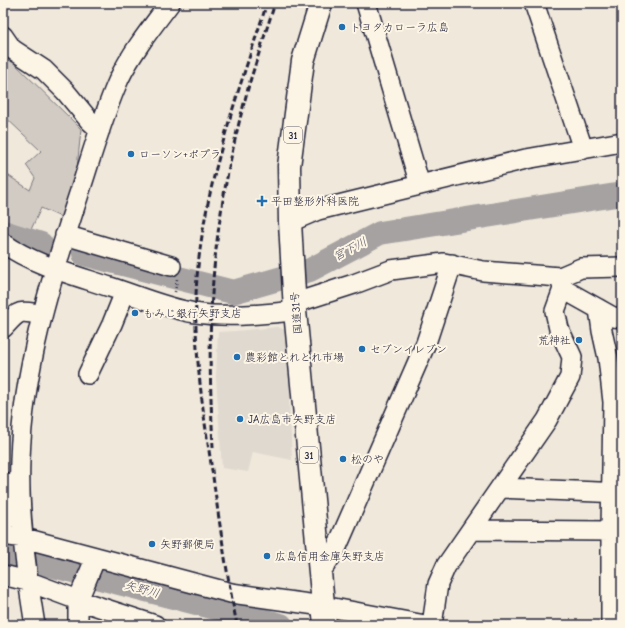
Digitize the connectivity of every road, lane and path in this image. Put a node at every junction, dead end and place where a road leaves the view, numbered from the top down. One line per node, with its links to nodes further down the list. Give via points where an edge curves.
1 (170, 3): 6 (street, via 146,34 120,79)
2 (321, 3): 10 (highway, 国道31号 / 31, via 303,61 289,166)
3 (366, 3): 9 (street)
4 (534, 3): 8 (street)
5 (3, 36): 6 (street, via 12,49 44,70)
6 (100, 130): 11 (street)
7 (622, 142): 8 (street)
8 (583, 149): 9 (street, via 526,159)
9 (420, 185): 10 (street, via 318,210)
10 (290, 222): 20 (highway, 国道31号 / 31)
11 (65, 236): 15 (street); 16 (street)
12 (8, 253): 15 (street)
13 (452, 264): 17 (street); 20 (street, via 391,270); 35 (street, via 426,343 336,549)
14 (622, 267): 17 (street, via 581,268)
15 (54, 268): 18 (street); 22 (street)
16 (174, 272): 19 (path)
17 (562, 283): 21 (street); 27 (street, via 555,312 572,358 570,377 547,420)
18 (125, 292): 20 (street, via 171,308 196,313 241,316); 25 (street)
19 (174, 297)
20 (295, 302): 35 (highway, 国道31号 / 31)
21 (599, 310): 23 (street, via 613,317); 28 (street, via 613,402)
22 (42, 315): 24 (street, via 24,311 17,313); 33 (street, via 30,367 20,458)
23 (622, 318)
24 (3, 328)
25 (88, 374)
26 (3, 482): 29 (street, via 6,484 6,513)
27 (500, 488): 28 (street); 30 (street)
28 (617, 492): 31 (street)
29 (3, 524)
30 (471, 530): 31 (street); 44 (street, via 446,566 438,584)
31 (611, 531): 45 (street)
32 (3, 535): 33 (street)
33 (24, 541): 34 (street); 37 (street)
34 (96, 557): 38 (street); 39 (street)
35 (320, 573): 39 (highway, 国道31号 / 31)
36 (3, 575): 37 (street)
37 (27, 578): 38 (street); 40 (street)
38 (78, 600): 41 (street); 42 (street)
39 (324, 616): 43 (street)
40 (35, 625)
41 (78, 625)
42 (155, 625)
43 (425, 625)
44 (432, 625)
45 (611, 625)

